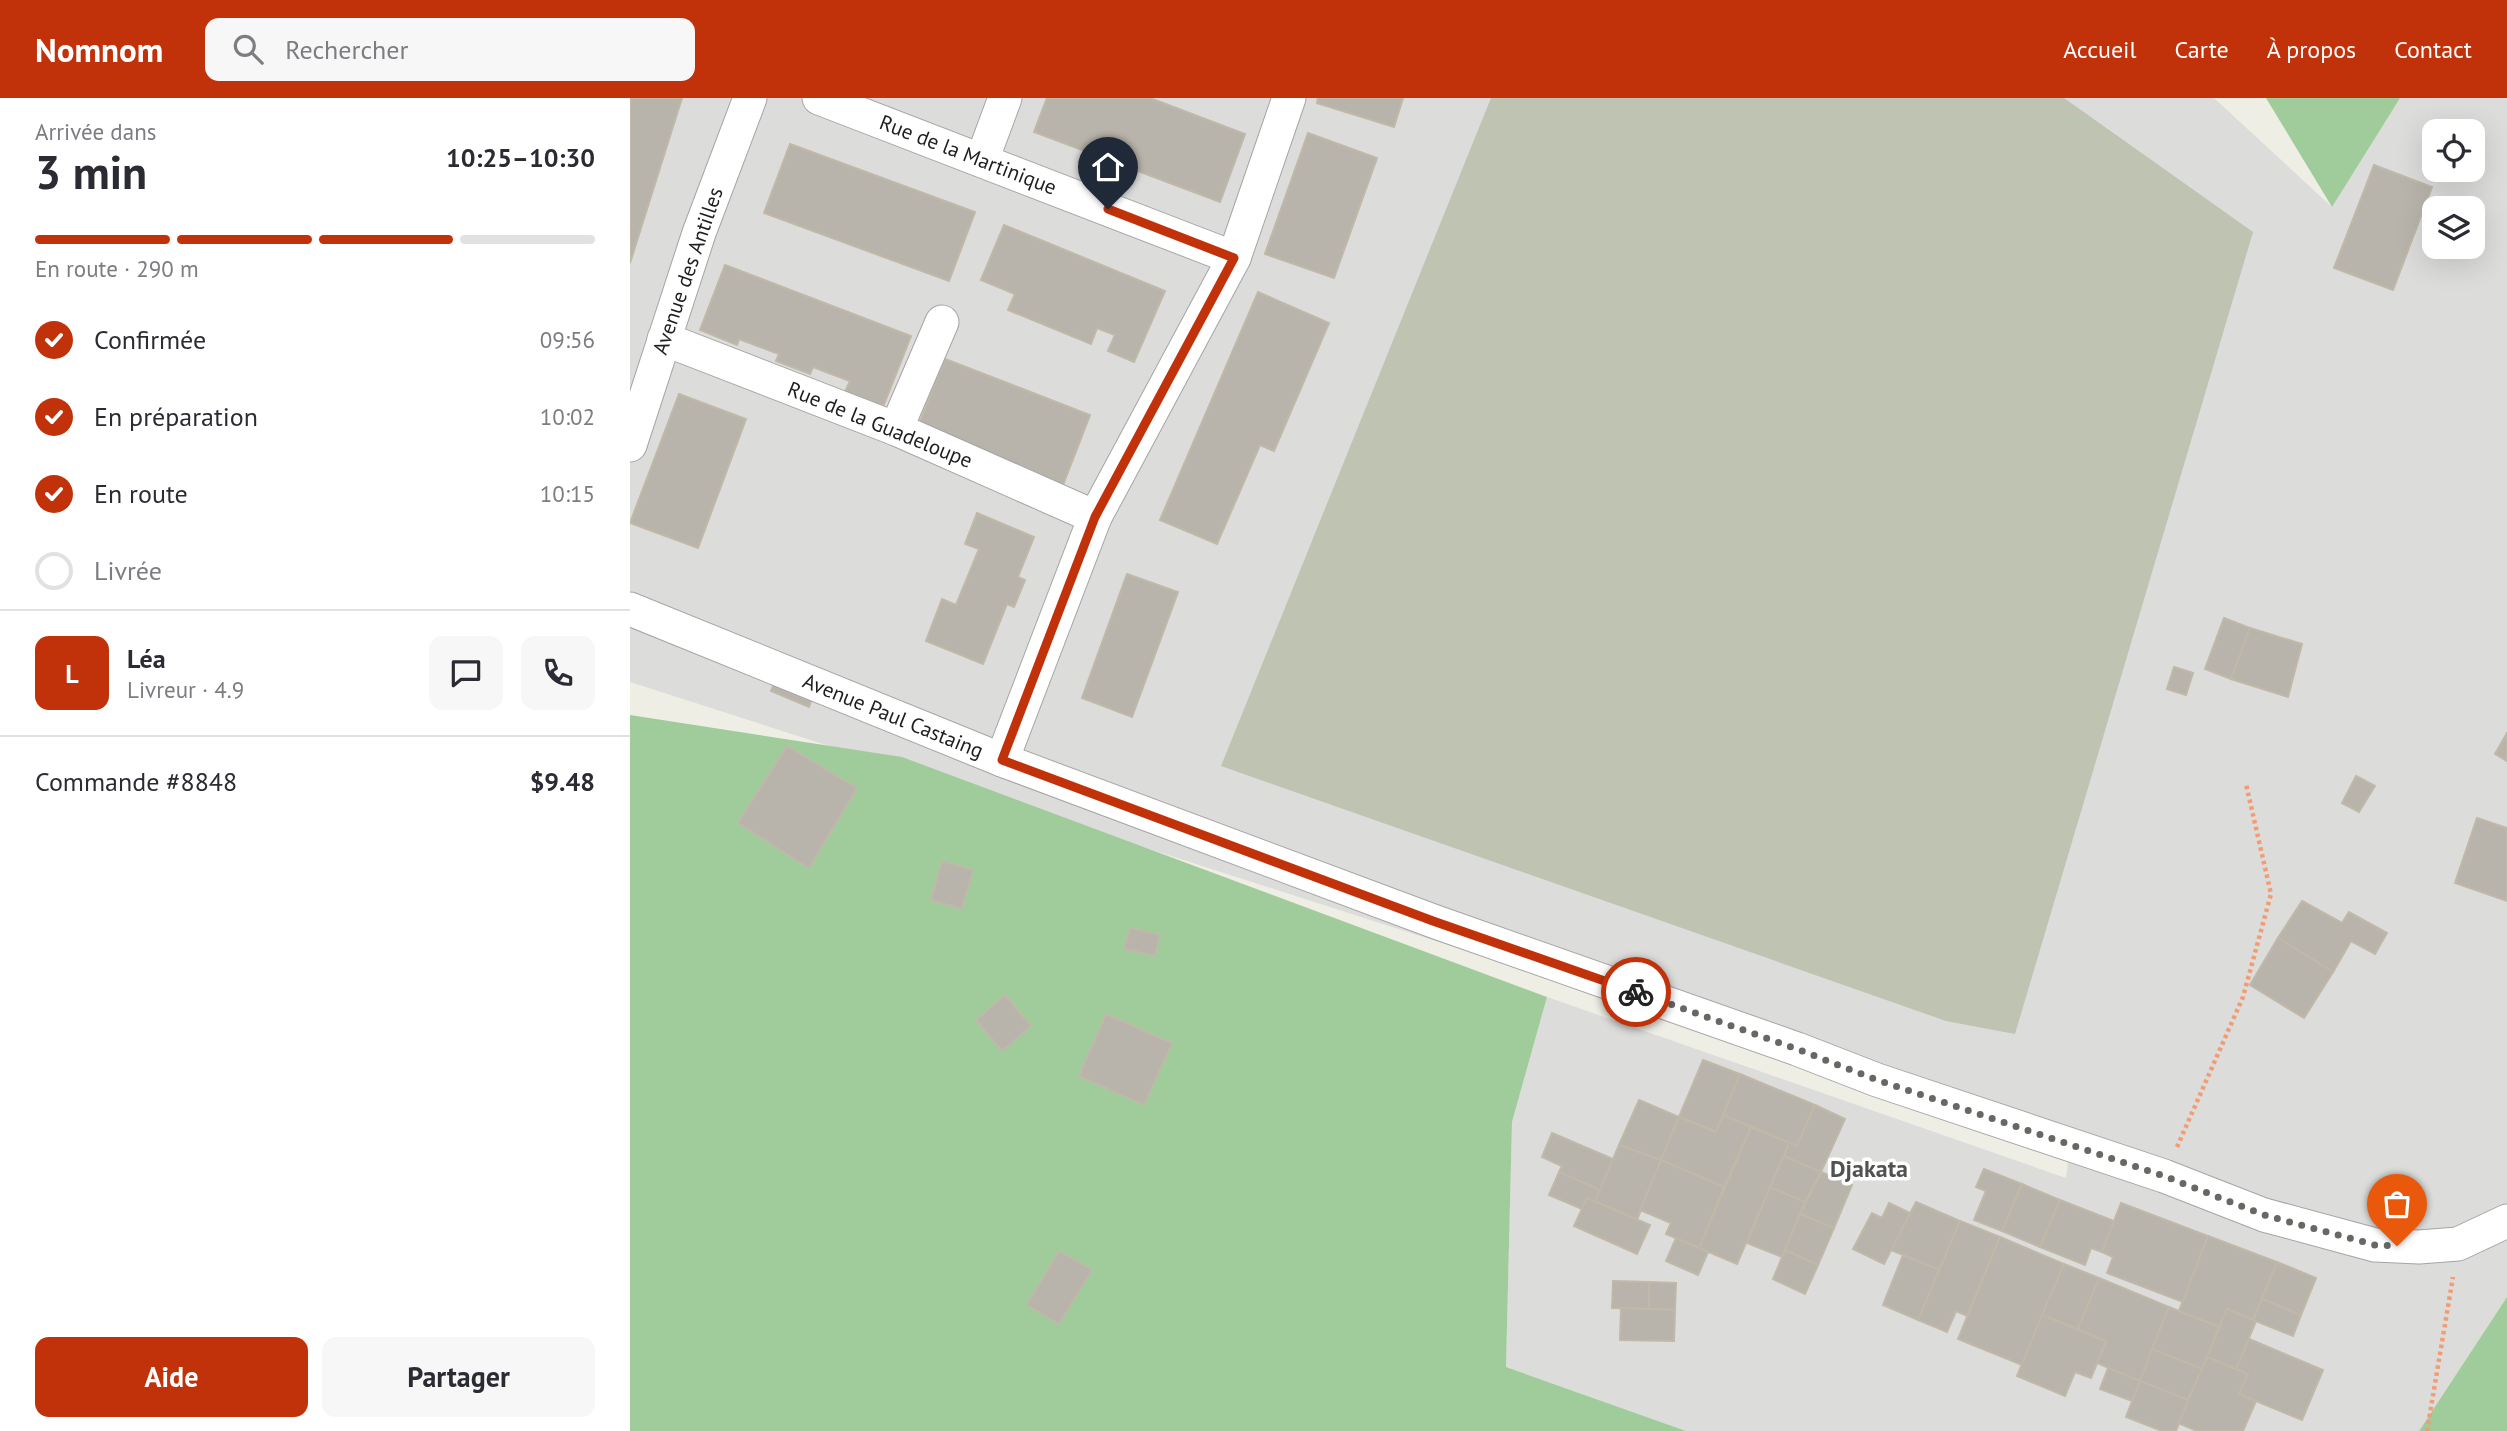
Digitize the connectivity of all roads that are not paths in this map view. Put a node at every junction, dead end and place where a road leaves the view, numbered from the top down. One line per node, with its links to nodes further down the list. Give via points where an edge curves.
1 (750, 98): 8 (street, Avenue des Antilles)
2 (819, 98): 5 (street, Rue de la Martinique)
3 (1005, 98): 5 (street)
4 (1289, 98): 6 (street)
5 (982, 160): 6 (street, Rue de la Martinique)
6 (1234, 258): 11 (street)
7 (942, 322): 9 (street)
8 (664, 340): 9 (street, Rue de la Guadeloupe); 10 (street, Avenue des Antilles)
9 (897, 429): 11 (street, Rue de la Guadeloupe)
10 (630, 445)
11 (1095, 517): 13 (street)
12 (630, 609): 13 (street, Avenue Paul Castaing)
13 (1002, 760): 14 (street, Avenue Paul Castaing, via 1433,921 2264,1215 2375,1245 2419,1247 2458,1244)
14 (2507, 1221)

